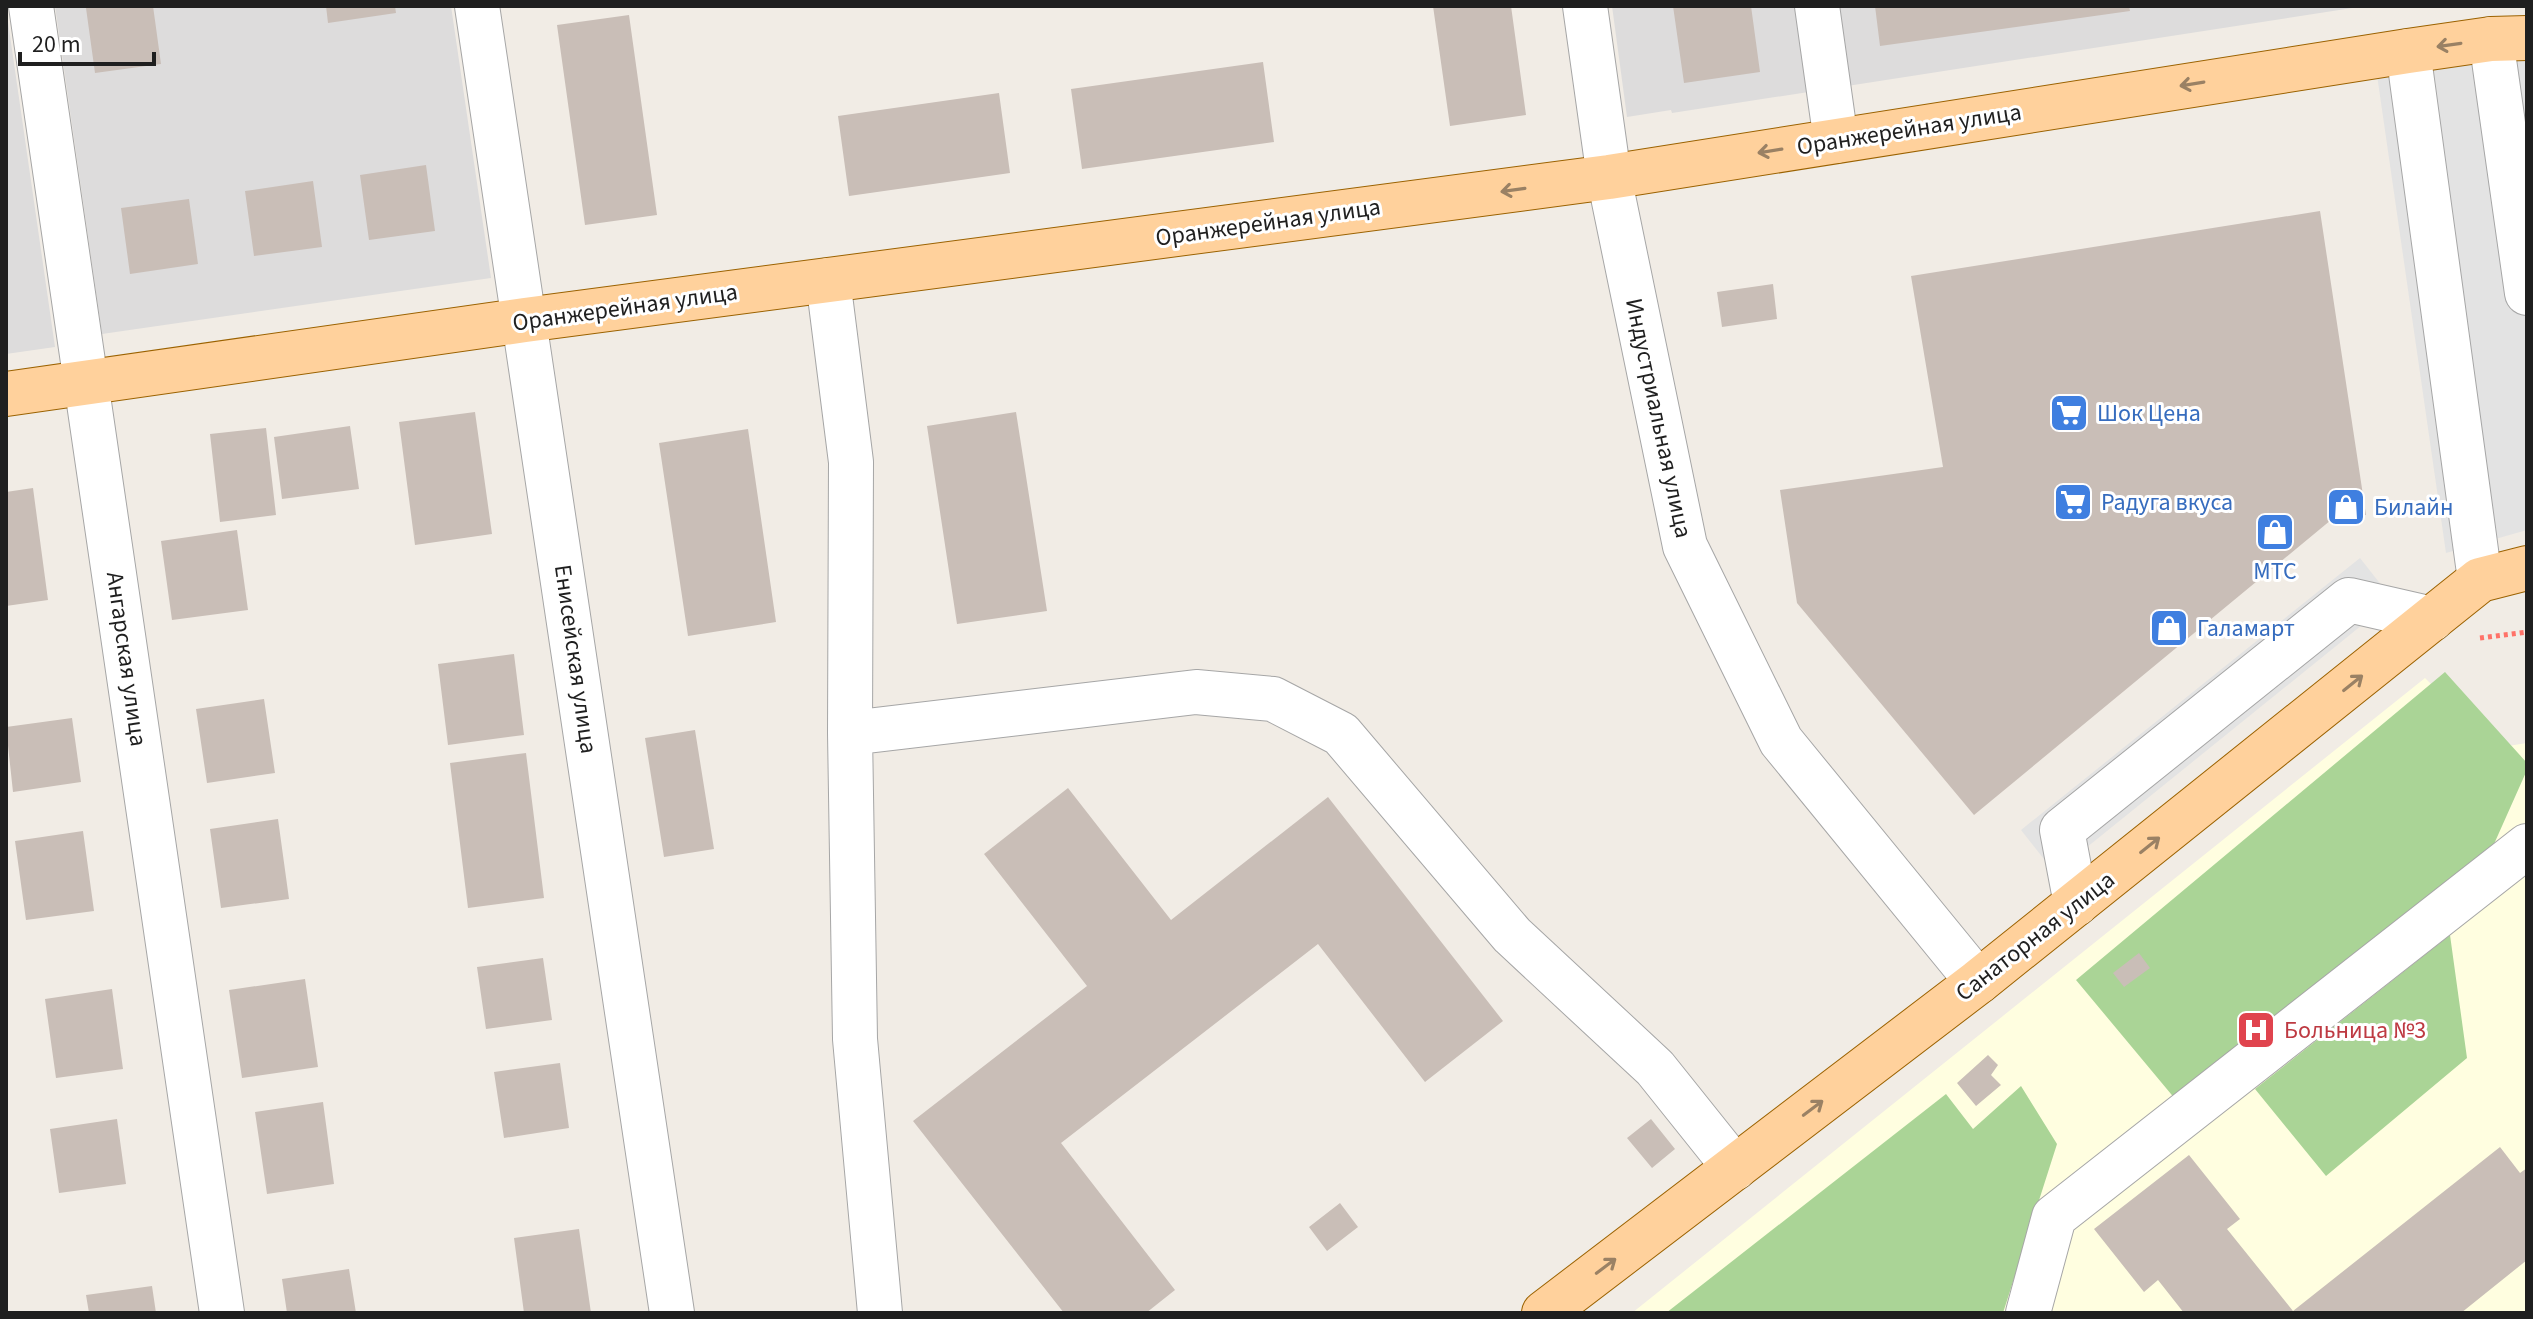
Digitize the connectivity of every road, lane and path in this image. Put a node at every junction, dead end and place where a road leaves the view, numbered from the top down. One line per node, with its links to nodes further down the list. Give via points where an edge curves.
1 (31, 6): 12 (street, Ангарская улица)
2 (477, 6): 11 (street, Енисейская улица)
3 (1585, 6): 8 (street, Индустриальная улица)
4 (1817, 6): 7 (street)
5 (2509, 38): 6 (main road, Оранжерейная улица, one-way to 6); 10 (street)
6 (2408, 51): 7 (main road, Оранжерейная улица, one-way to 7); 15 (street)
7 (1836, 141): 8 (main road, Оранжерейная улица, one-way to 8)
8 (1609, 177): 9 (main road, Оранжерейная улица, one-way to 9); 20 (street, Индустриальная улица, via 1685,546 1781,741)
9 (828, 280): 11 (main road, Оранжерейная улица); 17 (street, via 851,462)
10 (2527, 293)
11 (525, 320): 12 (main road, Оранжерейная улица); 23 (street, Енисейская улица)
12 (86, 384): 13 (main road, Оранжерейная улица); 22 (street, Ангарская улица)
13 (6, 394)
14 (2527, 568): 15 (main road, Санаторная улица)
15 (2480, 580): 16 (main road, Санаторная улица)
16 (2432, 619): 19 (main road, Санаторная улица, one-way to 16); 19 (street, via 2349,600 2062,830)
17 (850, 733): 21 (street, via 1196,692 1273,699 1341,734 1512,935 1655,1068); 24 (street, via 855,1039)
18 (2527, 846): 26 (street, via 2054,1217)
19 (2076, 904): 20 (main road, Санаторная улица)
20 (1978, 982): 21 (main road, Санаторная улица, one-way to 20)
21 (1735, 1168): 25 (main road, Санаторная улица, one-way to 21)
22 (222, 1313)
23 (672, 1313)
24 (880, 1313)
25 (1544, 1313)
26 (2028, 1313)

